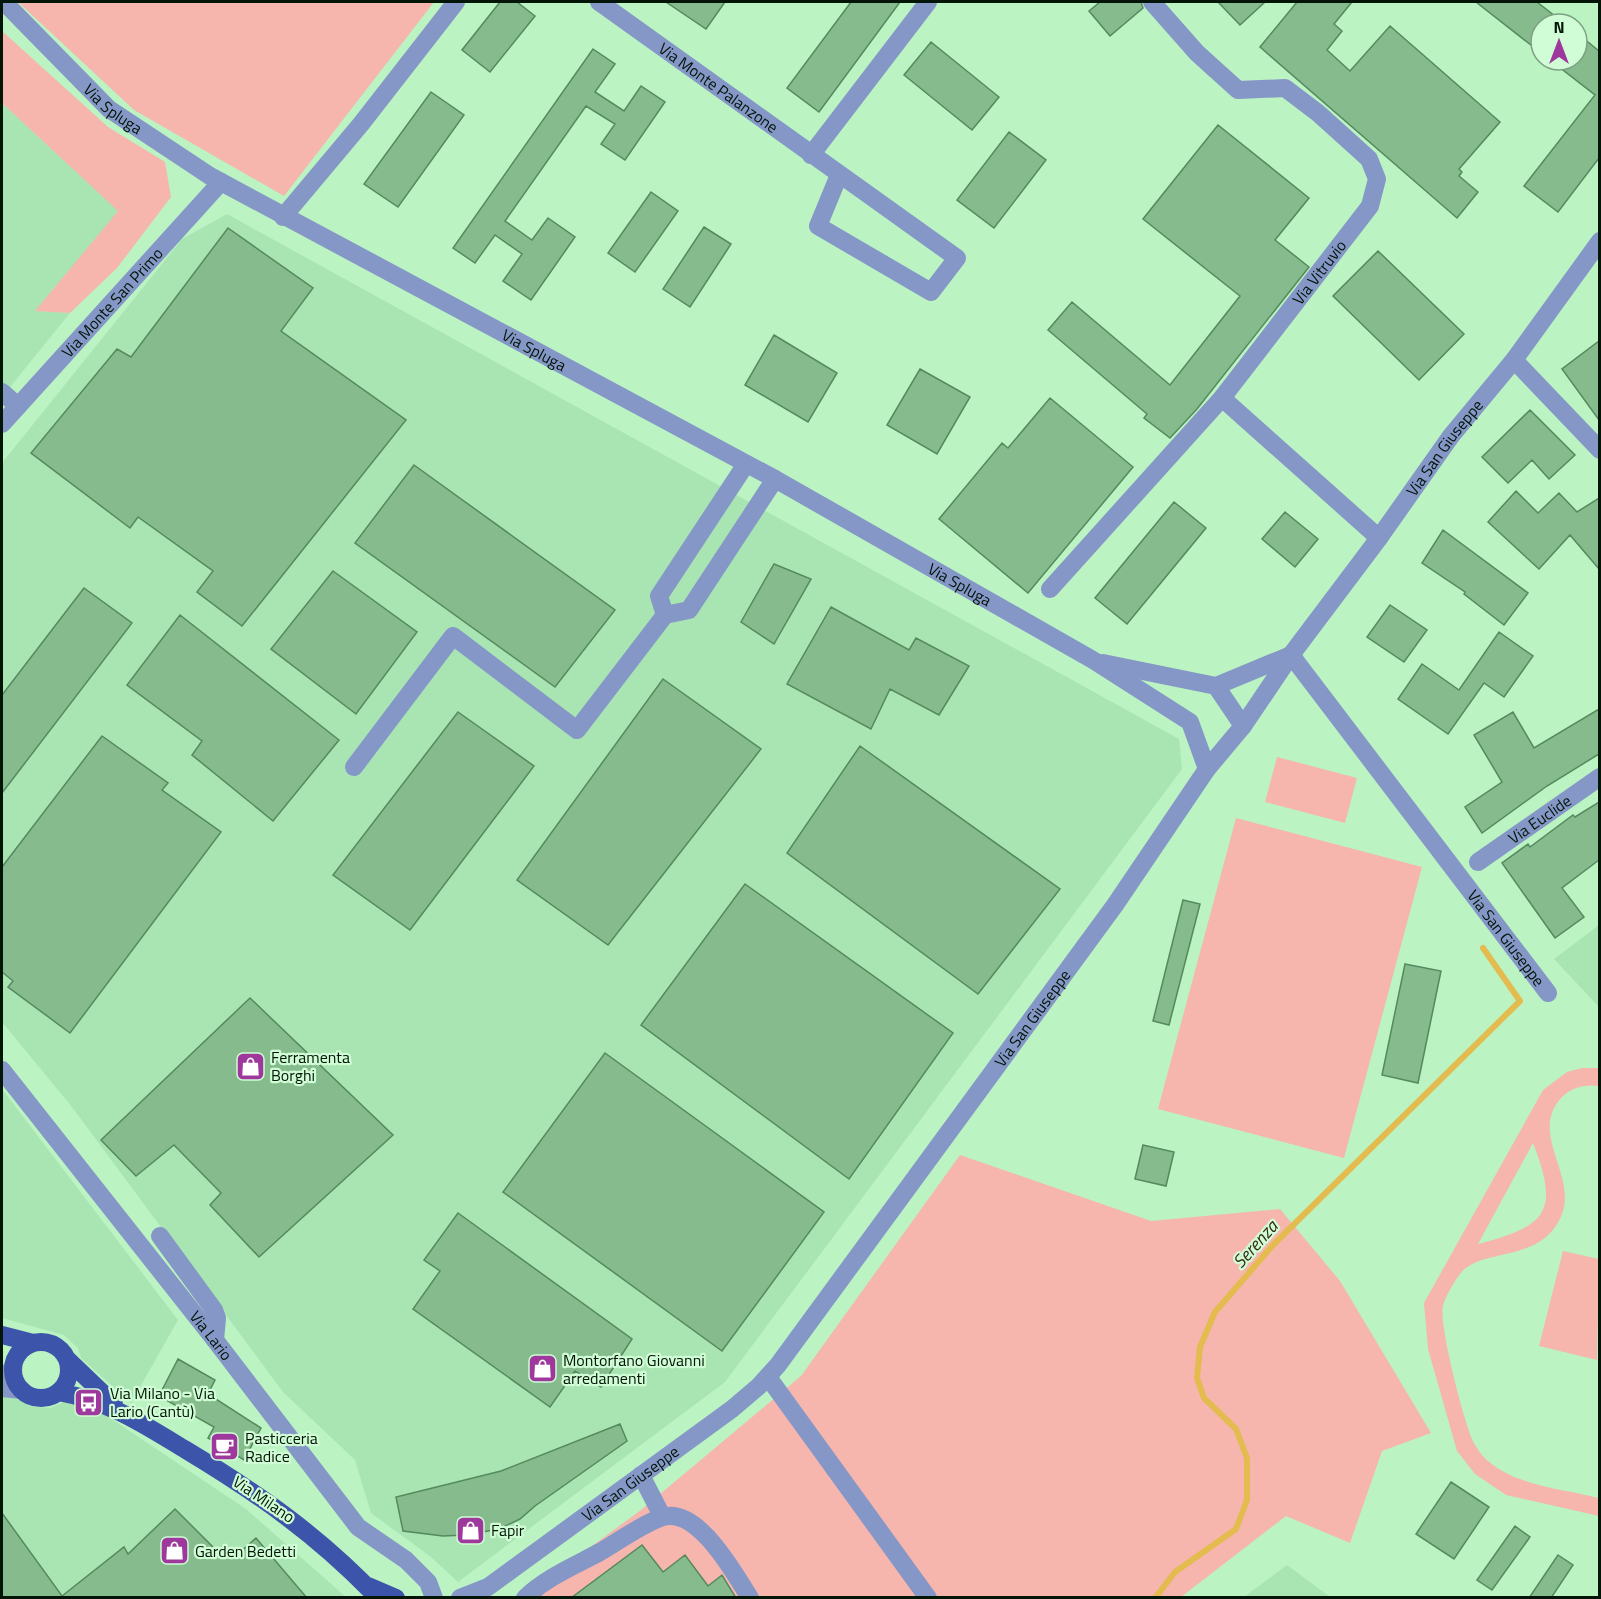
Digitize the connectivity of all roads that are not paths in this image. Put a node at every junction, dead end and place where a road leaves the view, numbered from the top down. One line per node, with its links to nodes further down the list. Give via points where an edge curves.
1 (4, 2): 8 (street, Via Spluga, via 110,109)
2 (456, 2): 9 (street)
3 (599, 2): 6 (street, Via Monte Palanzone)
4 (928, 2): 6 (street)
5 (1152, 2): 13 (street, Via Vitruvio, via 1197,53 1238,90 1285,88 1369,159 1377,179 1370,207)
6 (811, 155): 7 (street, Via Monte Palanzone)
7 (838, 175): 7 (street, Via Monte Palanzone, via 957,258 931,292 818,226)
8 (221, 182): 9 (street, Via Spluga); 14 (street, Via Monte San Primo)
9 (283, 216): 17 (street, Via Spluga)
10 (1599, 241): 11 (street, Via San Giuseppe)
11 (1514, 360): 16 (street); 19 (street, Via San Giuseppe, via 1451,436)
12 (2, 392): 14 (street)
13 (1221, 398): 19 (street); 20 (street, Via Vitruvio)
14 (18, 406): 15 (street, Via Monte San Primo)
15 (2, 424)
16 (1599, 450)
17 (746, 464): 18 (street, Via Spluga); 21 (street, via 659,596)
18 (775, 479): 21 (street, via 689,610); 23 (street, Via Spluga)
19 (1379, 538): 22 (street, Via San Giuseppe)
20 (1050, 589)
21 (665, 615): 26 (street, via 577,729 453,636)
22 (1291, 655): 24 (street); 25 (street, Via San Giuseppe); 30 (street, Via San Giuseppe)
23 (1093, 660): 24 (street, Via Spluga); 27 (street, Via Spluga, via 1190,722)
24 (1216, 686): 25 (street)
25 (1243, 726): 27 (street, Via San Giuseppe)
26 (354, 767)
27 (1206, 769): 39 (street, Via San Giuseppe, via 1108,915)
28 (1599, 777): 29 (street, Via Euclide)
29 (1478, 862)
30 (1548, 993)
31 (2, 1070): 34 (street, Via Lario)
32 (160, 1236): 34 (street, via 214,1310)
33 (2, 1335): 35 (main road)
34 (216, 1340): 48 (street, Via Lario, via 358,1527 406,1560 428,1582)
35 (33, 1343): 37 (main road, via 50,1343); 38 (main road, via 18,1354)
36 (2, 1347): 38 (main road)
37 (68, 1359): 42 (main road, via 68,1377); 43 (main road, Via Milano)
38 (10, 1370): 41 (main road)
39 (768, 1377): 44 (street, Via San Giuseppe, via 732,1409); 53 (street)
40 (2, 1388): 41 (street)
41 (22, 1390): 42 (main road, via 40,1398)
42 (58, 1392): 43 (main road, Via Milano)
43 (119, 1409): 46 (main road, Via Milano, via 261,1496 327,1547)
44 (641, 1475): 45 (street); 47 (street, Via San Giuseppe)
45 (662, 1516): 51 (street); 52 (street, via 685,1519 700,1530 720,1551)
46 (372, 1592): 49 (main road, Via Milano)
47 (485, 1592): 50 (street, Via San Giuseppe)
48 (431, 1595)
49 (396, 1598)
50 (460, 1598)
51 (525, 1598)
52 (750, 1598)
53 (928, 1598)

